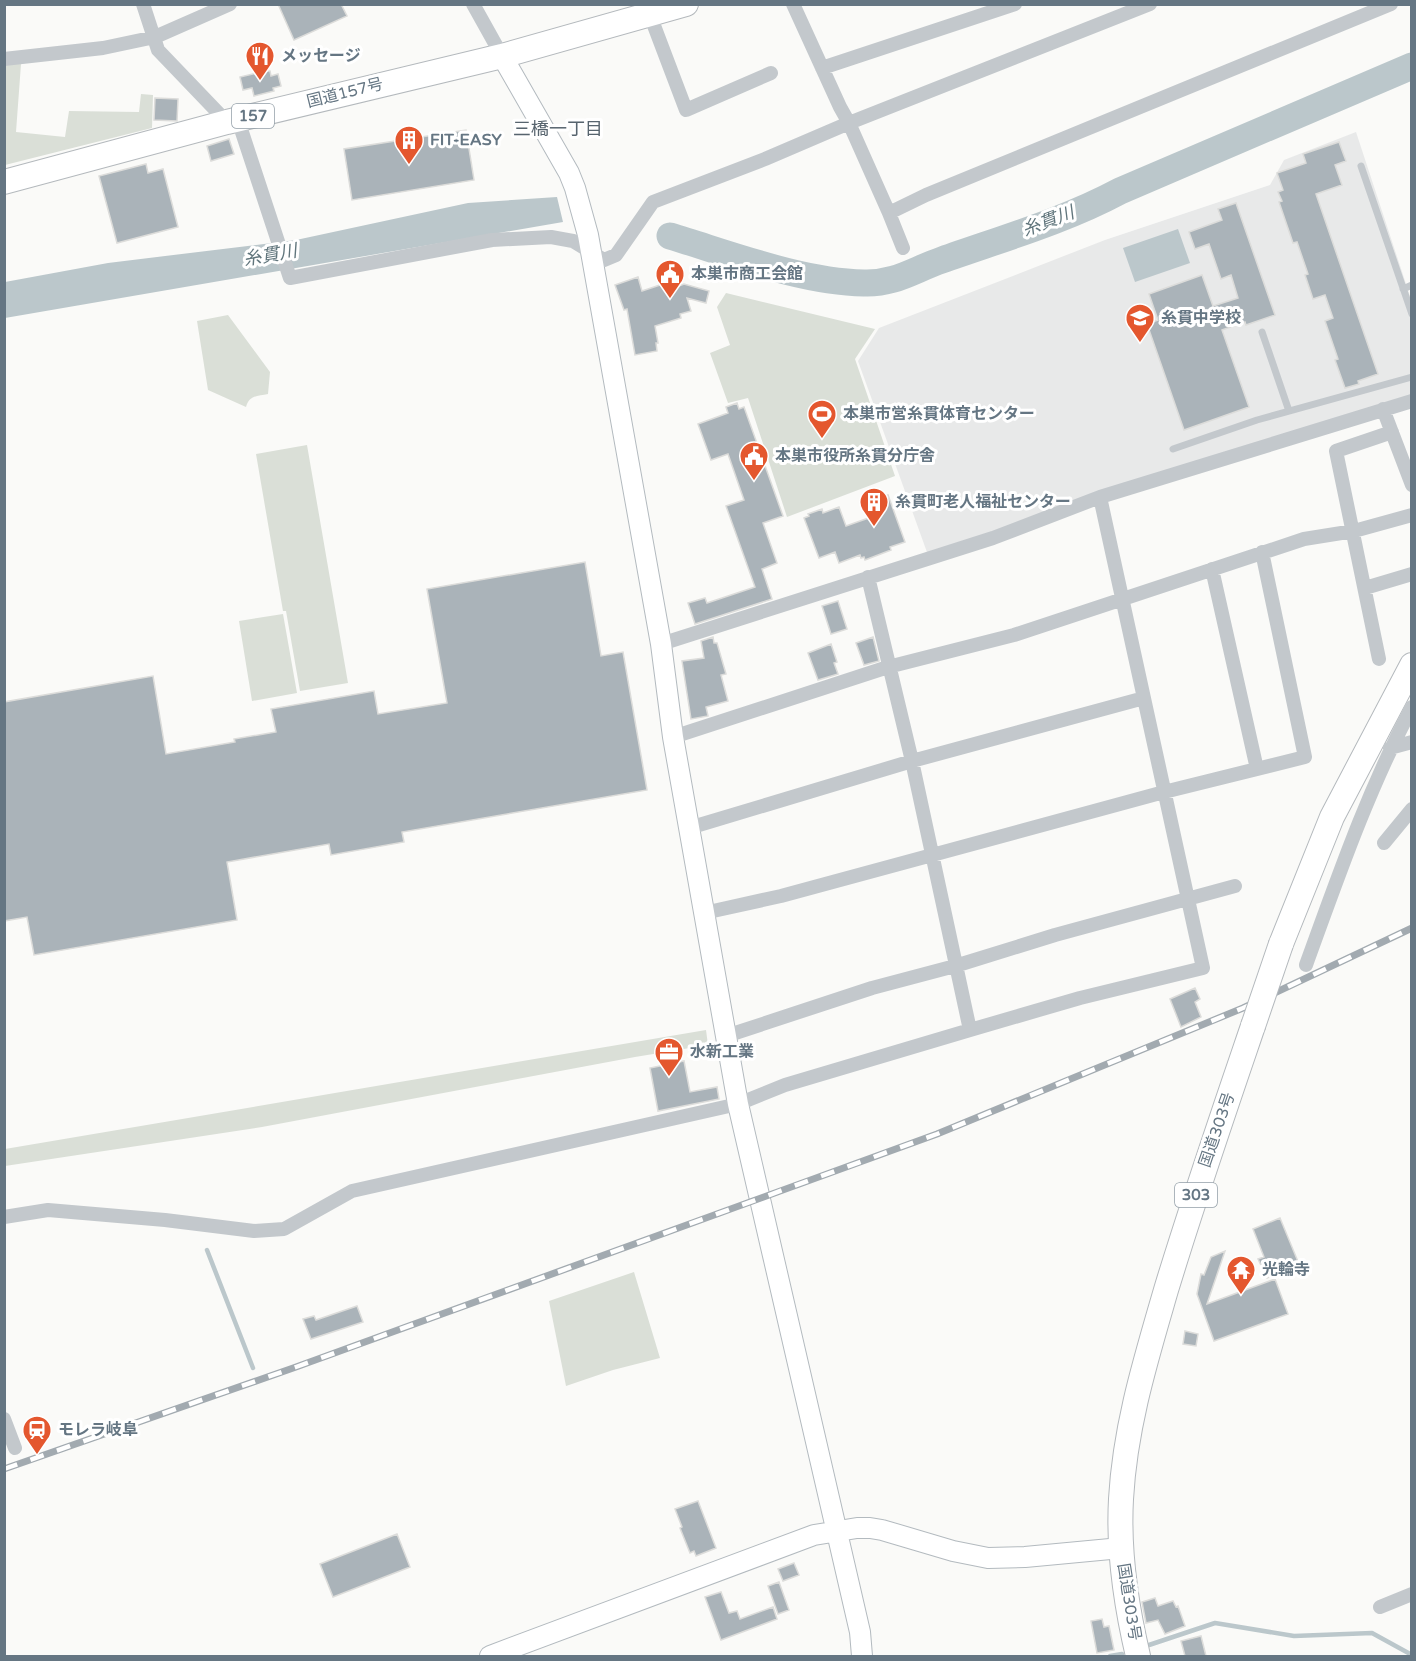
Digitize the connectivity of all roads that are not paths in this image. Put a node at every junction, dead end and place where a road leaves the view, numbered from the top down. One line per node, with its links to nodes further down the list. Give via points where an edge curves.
1 (143, 4): 10 (street)
2 (230, 4): 10 (street)
3 (473, 4): 11 (street)
4 (686, 4): 9 (highway, 国道157号 / 157)
5 (793, 4): 13 (street)
6 (1015, 4): 13 (street)
7 (1150, 4): 16 (street)
8 (1391, 4): 19 (street)
9 (650, 15): 11 (highway, 国道157号 / 157); 14 (street, via 686,110)
10 (155, 37): 12 (street, via 103,48); 15 (street, via 158,50)
11 (502, 56): 15 (highway, 国道157号 / 157); 21 (street, via 569,173)
12 (4, 59)
13 (822, 68): 16 (street)
14 (771, 73)
15 (233, 121): 18 (highway, 国道157号 / 157); 21 (street, via 274,225 290,278 492,240 551,237 573,241)
16 (849, 123): 19 (street); 21 (street, via 653,202 616,255 604,260)
17 (1360, 166): 23 (lane)
18 (4, 182)
19 (889, 213): 20 (street)
20 (903, 248)
21 (591, 252): 42 (street)
22 (1412, 285): 23 (lane)
23 (1403, 289): 24 (lane)
24 (1412, 314)
25 (1262, 332): 29 (lane)
26 (1412, 376): 29 (lane)
27 (1412, 401): 28 (street)
28 (1383, 409): 30 (street); 33 (street)
29 (1289, 411): 31 (lane)
30 (1392, 432): 32 (street); 35 (street, via 1336,451)
31 (1173, 449)
32 (1412, 485)
33 (1100, 498): 39 (street); 41 (street)
34 (1412, 515): 35 (street)
35 (1354, 531): 36 (street, via 1304,539); 40 (street)
36 (1262, 552): 37 (street); 52 (street, via 1305,757)
37 (1212, 569): 41 (street); 52 (street)
38 (1412, 574): 40 (street)
39 (868, 578): 42 (street); 45 (street)
40 (1365, 588): 43 (street)
41 (1123, 597): 45 (street, via 1014,634); 46 (street)
42 (661, 644): 48 (street)
43 (1379, 659)
44 (1412, 665): 70 (highway, 国道303号 / 303, bridge, via 1332,817 1281,944 1197,1190 1136,1392 1123,1473)
45 (888, 667): 48 (street); 51 (street)
46 (1144, 698): 51 (street); 53 (street)
47 (1412, 707): 50 (street)
48 (673, 737): 55 (street)
49 (1412, 742): 50 (street)
50 (1390, 748): 61 (street, via 1354,831)
51 (912, 761): 55 (street); 57 (street)
52 (1257, 769): 53 (street)
53 (1164, 792): 57 (street); 59 (street)
54 (1412, 809): 56 (street)
55 (689, 828): 60 (street)
56 (1384, 843)
57 (931, 855): 60 (street); 62 (street)
58 (1235, 886): 59 (street)
59 (1189, 898): 62 (street); 63 (street, via 1203,968)
60 (704, 913): 64 (street)
61 (1306, 965)
62 (955, 966): 63 (street); 64 (street, via 872,988)
63 (970, 1030): 65 (street, via 785,1085)
64 (726, 1036): 65 (street)
65 (738, 1104): 66 (street, via 352,1191 284,1229 254,1231 48,1210); 69 (street)
66 (4, 1217)
67 (4, 1419): 68 (street)
68 (15, 1448)
69 (837, 1531): 70 (street, via 882,1530 988,1558); 73 (street, via 814,1535); 75 (street)
70 (1121, 1548): 76 (highway, 国道303号 / 303)
71 (1412, 1594): 72 (street)
72 (1380, 1607)
73 (516, 1652): 74 (street)
74 (490, 1656)
75 (862, 1656)
76 (1138, 1656)

